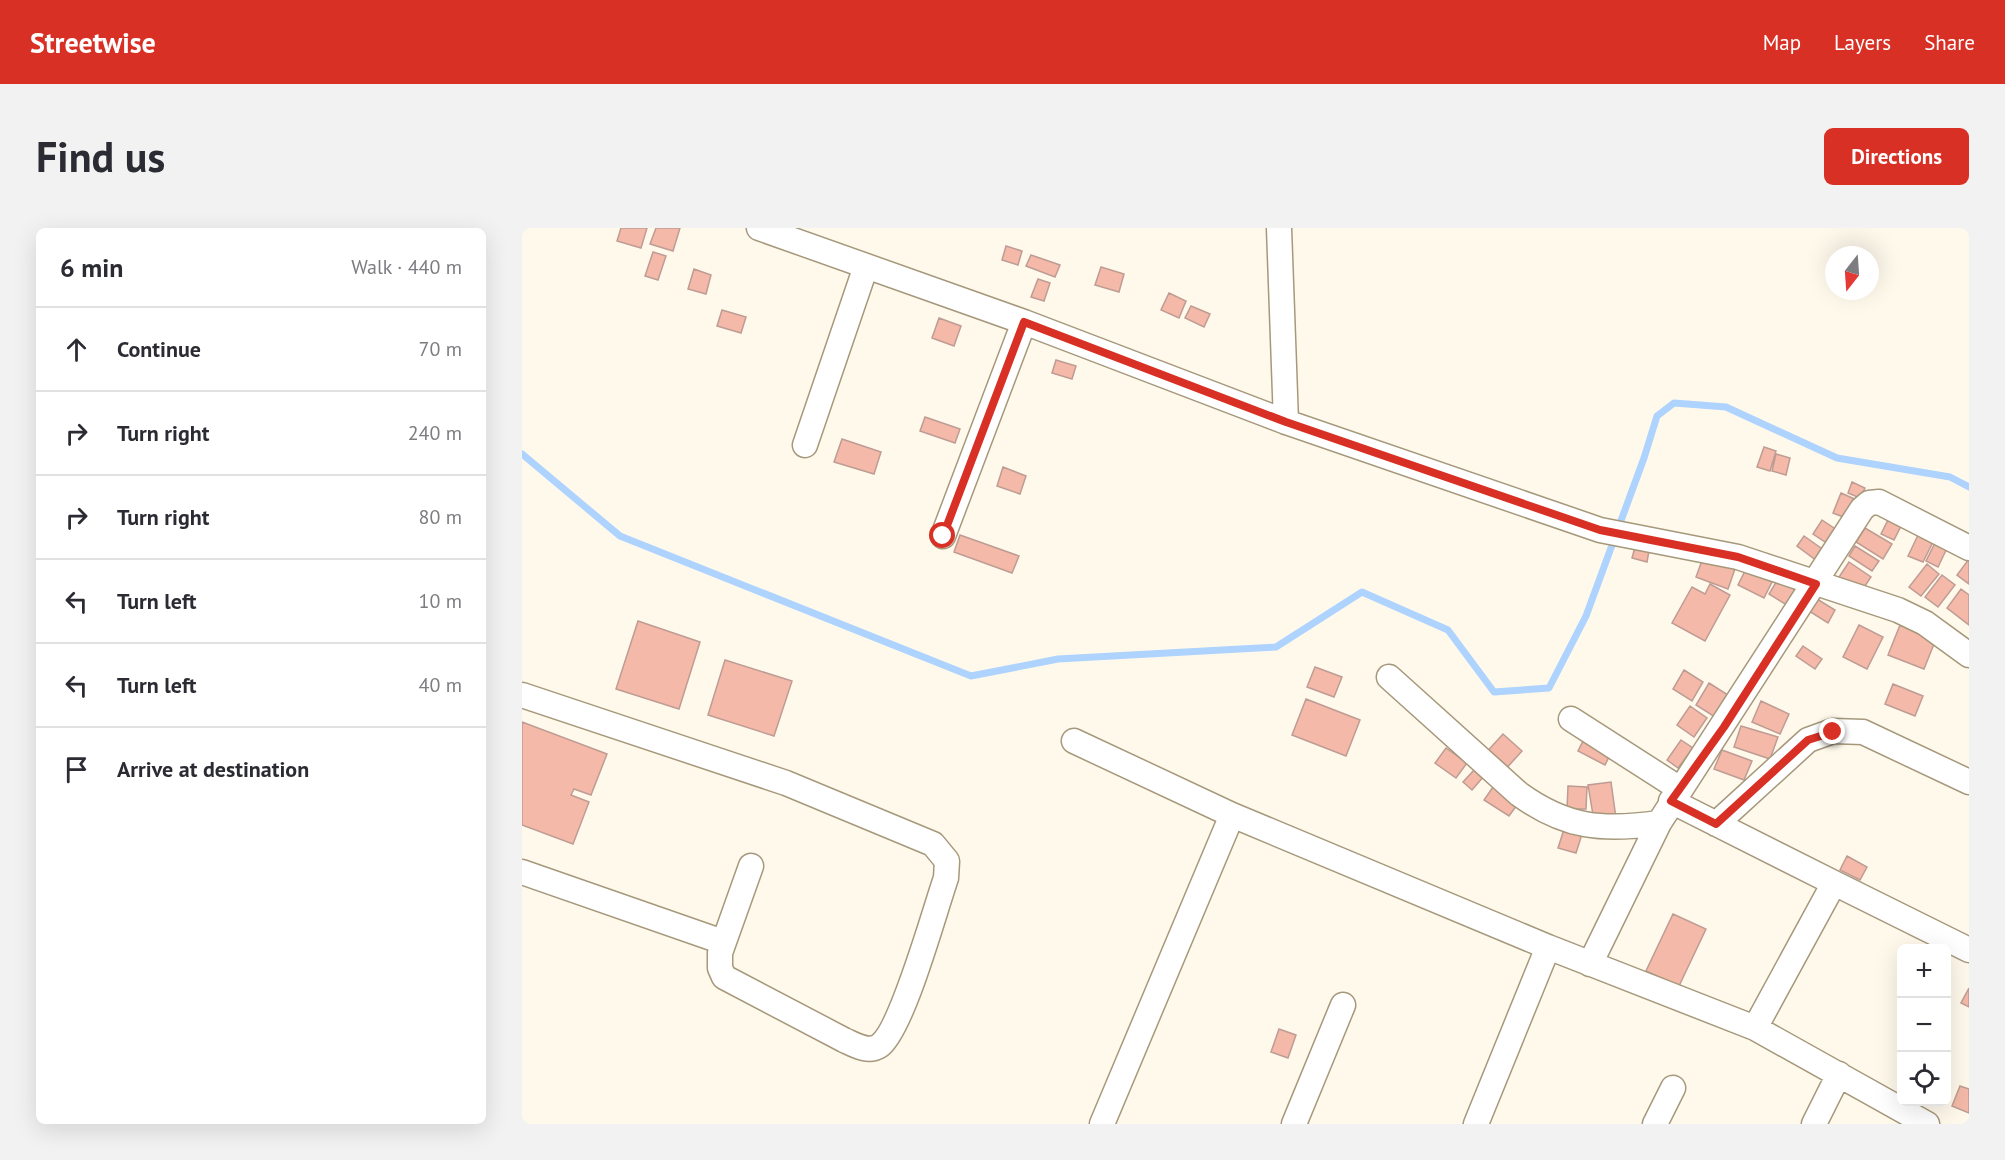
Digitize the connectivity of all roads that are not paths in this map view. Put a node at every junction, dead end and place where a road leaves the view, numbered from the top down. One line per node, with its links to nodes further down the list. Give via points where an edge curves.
1 (759, 228): 3 (street)
2 (1279, 228): 5 (street)
3 (866, 266): 4 (street); 6 (street)
4 (1024, 322): 5 (street); 7 (street)
5 (1286, 422): 9 (street, via 1600,530 1738,557)
6 (805, 445)
7 (943, 536)
8 (1969, 548): 9 (street, via 1879,502 1869,503)
9 (1816, 584): 10 (street, via 1907,615 1942,634); 16 (street)
10 (1969, 655)
11 (1389, 677): 18 (street, via 1539,808 1591,826 1619,829)
12 (522, 695): 23 (street, via 786,783 933,844 946,861 946,878 901,1012 891,1034 878,1047 864,1049 731,982 720,968)
13 (1571, 718): 16 (street)
14 (1074, 741): 17 (street)
15 (1969, 782): 19 (street, via 1863,732 1833,732 1808,740)
16 (1675, 795): 18 (street); 19 (street)
17 (1232, 814): 24 (street); 31 (street)
18 (1659, 823): 26 (street)
19 (1716, 824): 22 (street)
20 (751, 866): 23 (street)
21 (522, 872): 23 (street)
22 (1834, 883): 25 (street); 28 (street)
23 (723, 942)
24 (1548, 947): 26 (street); 33 (street)
25 (1969, 950)
26 (1590, 964): 28 (street)
27 (1343, 1005): 32 (street)
28 (1755, 1028): 29 (street)
29 (1839, 1074): 35 (street); 36 (street)
30 (1673, 1088): 34 (street)
31 (1102, 1124)
32 (1294, 1124)
33 (1476, 1124)
34 (1654, 1124)
35 (1814, 1124)
36 (1927, 1124)

